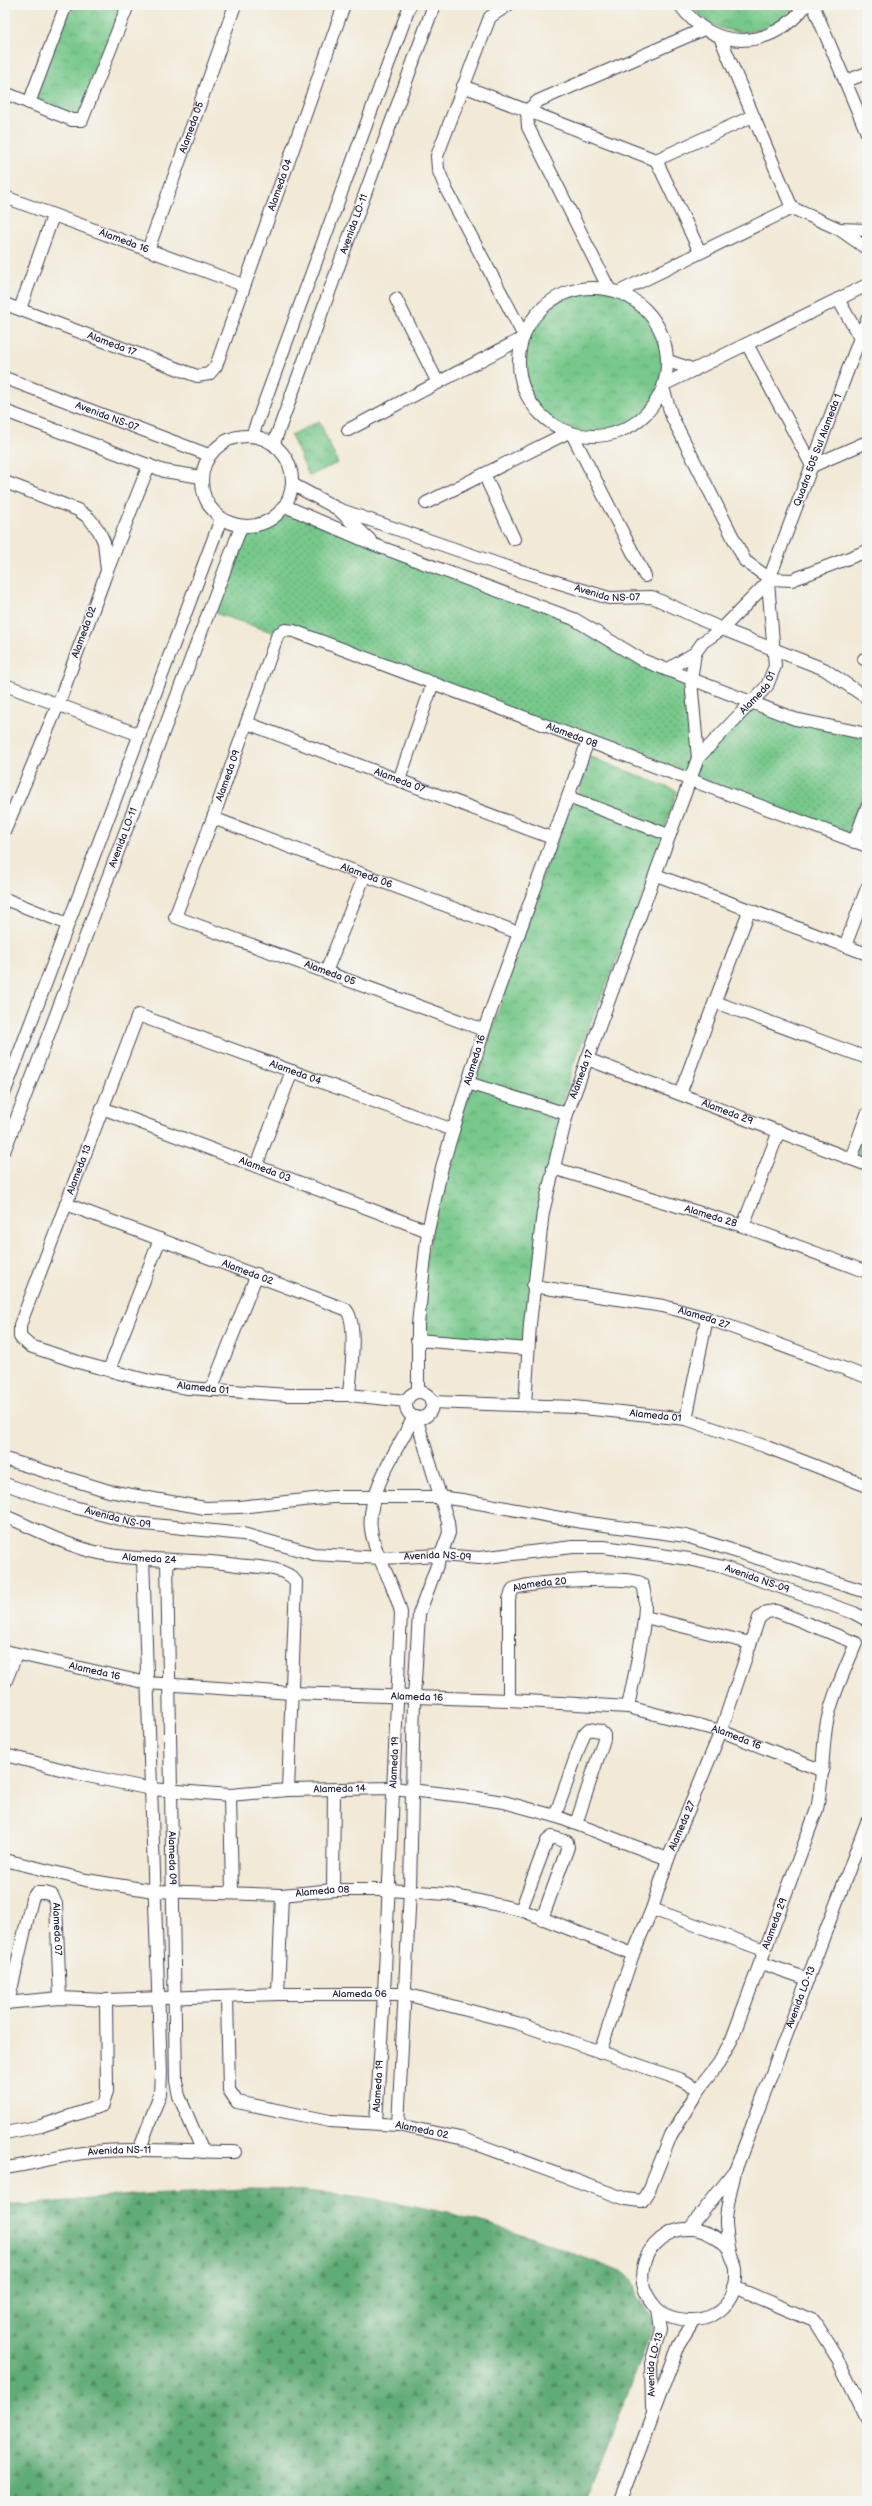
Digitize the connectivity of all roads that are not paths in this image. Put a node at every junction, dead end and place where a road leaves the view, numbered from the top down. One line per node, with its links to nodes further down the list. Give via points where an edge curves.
1 (66, 5): 17 (street)
2 (128, 5): 17 (street, via 82,120 72,120)
3 (235, 5): 28 (street, Alameda 05)
4 (344, 5): 33 (street, Alameda 04)
5 (410, 5): 61 (street)
6 (434, 5): 64 (street, Avenida LO-11)
7 (680, 5): 11 (street, via 688,16)
8 (806, 5): 12 (street, via 794,21 772,35 746,40)
9 (813, 5): 14 (street)
10 (505, 6): 15 (street, via 490,17)
11 (704, 29): 12 (street); 18 (street, via 538,101)
12 (720, 36): 19 (street)
13 (867, 72): 14 (street)
14 (846, 81): 20 (street)
15 (463, 86): 18 (street); 41 (street, via 439,147 438,169 446,189)
16 (5, 93): 17 (street)
17 (29, 103)
18 (527, 110): 21 (street); 30 (street, via 528,127)
19 (753, 116): 21 (street); 23 (street)
20 (867, 133)
21 (656, 160): 29 (street)
22 (5, 197): 24 (street, Alameda 16)
23 (792, 208): 25 (street); 29 (street)
24 (53, 216): 28 (street, Alameda 16); 40 (street)
25 (839, 229): 26 (street); 27 (street)
26 (867, 230)
27 (867, 247)
28 (148, 250): 33 (street, Alameda 16)
29 (700, 252): 31 (street)
30 (599, 269): 34 (street); 35 (street)
31 (644, 279): 35 (street); 38 (street)
32 (867, 285): 37 (street)
33 (243, 286): 50 (street, Alameda 04)
34 (596, 287): 35 (street); 42 (street, via 560,295 545,305)
35 (614, 290): 38 (street)
36 (396, 299): 53 (street)
37 (838, 299): 45 (street); 46 (street)
38 (635, 300): 49 (street, via 649,312 659,326 666,343)
39 (5, 304): 40 (street, Alameda 17)
40 (20, 309): 50 (street, Alameda 17, via 197,376 206,376)
41 (510, 309): 42 (street); 44 (street)
42 (532, 319): 44 (street)
43 (867, 319): 45 (street, Quadra 505 Sul Alameda 1)
44 (523, 337): 47 (street); 48 (street)
45 (863, 337): 69 (street, Quadra 505 Sul Alameda 1)
46 (747, 344): 51 (street); 69 (street)
47 (495, 354): 48 (street); 53 (street)
48 (519, 358): 58 (street, via 520,373 530,402)
49 (668, 361): 51 (street); 54 (street)
50 (216, 366)
51 (695, 370): 54 (street)
52 (5, 378): 66 (street, Avenida NS-07)
53 (438, 383): 59 (street)
54 (664, 386): 55 (street); 57 (street)
55 (654, 406): 57 (street); 62 (street, via 636,423 613,434)
56 (5, 411): 68 (street)
57 (672, 417): 84 (street, via 745,561)
58 (550, 424): 60 (street); 65 (street, via 544,439)
59 (348, 430)
60 (570, 433): 62 (street); 65 (street); 67 (street)
61 (252, 436): 64 (street); 66 (street, via 228,439)
62 (589, 437): 67 (street)
63 (867, 442): 69 (street)
64 (274, 443): 73 (street, via 284,454 291,468)
65 (537, 447): 70 (street)
66 (209, 455): 71 (street)
67 (589, 464): 83 (street)
68 (149, 465): 71 (street, via 164,471); 82 (street)
69 (812, 466): 84 (street, Quadra 505 Sul Alameda 1)
70 (484, 474): 74 (street); 79 (street)
71 (201, 477): 77 (street, via 202,493 209,508)
72 (5, 482): 82 (street, Alameda 02, via 78,510 89,518 104,542)
73 (292, 484): 75 (street); 76 (street, Avenida NS-07)
74 (426, 503)
75 (285, 506): 78 (street, via 273,518 263,523); 80 (street, Avenida NS-07)
76 (338, 509): 80 (street, Avenida NS-07); 85 (street, Avenida NS-07, via 501,565 609,598 652,597)
77 (221, 519): 78 (street); 98 (street)
78 (241, 527): 136 (street, Avenida LO-11)
79 (514, 539)
80 (375, 545): 89 (street, Avenida NS-07, via 574,619 642,660)
81 (867, 551): 84 (street, via 800,578)
82 (107, 571): 95 (street, Alameda 02)
83 (645, 576)
84 (769, 580): 85 (street); 87 (street, Alameda 01)
85 (722, 629): 87 (street, Avenida NS-07); 88 (street, via 704,642)
86 (278, 634): 91 (street, Alameda 08, via 285,630 294,631); 96 (street, Alameda 09)
87 (773, 649): 93 (street, Avenida NS-07, via 824,669); 94 (street, Alameda 01, via 773,674)
88 (695, 653): 89 (street); 90 (street)
89 (667, 670): 90 (street, Avenida NS-07)
90 (692, 680): 94 (street, Avenida NS-07); 100 (street)
91 (434, 683): 99 (street, Alameda 08); 101 (street)
92 (5, 685): 95 (street)
93 (867, 698)
94 (752, 702): 97 (street, Avenida NS-07, via 796,719); 100 (street, Alameda 01)
95 (58, 705): 98 (street); 106 (street, Alameda 02)
96 (246, 723): 101 (street, Alameda 07); 105 (street, Alameda 09)
97 (867, 734)
98 (140, 735): 117 (street)
99 (588, 741): 102 (street, Alameda 08); 103 (street, Alameda 16)
100 (698, 758): 102 (street, Alameda 17)
101 (399, 780): 108 (street, Alameda 07)
102 (690, 780): 107 (street, Alameda 17); 109 (street, Alameda 08)
103 (568, 797): 107 (street); 108 (street, Alameda 16)
104 (867, 807): 109 (street)
105 (213, 818): 112 (street, Alameda 06); 116 (street, Alameda 09)
106 (5, 830)
107 (669, 835): 111 (street, Alameda 17)
108 (552, 838): 118 (street, Alameda 16)
109 (854, 842): 110 (street, Alameda 08)
110 (867, 846)
111 (656, 874): 115 (street); 126 (street, Alameda 17)
112 (364, 877): 118 (street, Alameda 06); 121 (street)
113 (867, 888): 119 (street)
114 (5, 899): 117 (street)
115 (749, 911): 119 (street); 122 (street)
116 (175, 917): 121 (street, Alameda 05)
117 (68, 924): 129 (street)
118 (519, 934): 124 (street, Alameda 16)
119 (845, 946): 120 (street)
120 (867, 954)
121 (326, 972): 124 (street, Alameda 05)
122 (715, 1002): 125 (street); 130 (street)
123 (138, 1015): 127 (street, Alameda 04); 131 (street, Alameda 13)
124 (484, 1030): 128 (street, Alameda 16)
125 (867, 1058)
126 (587, 1059): 130 (street, Alameda 29); 132 (street, Alameda 17)
127 (292, 1071): 134 (street, Alameda 04); 139 (street)
128 (468, 1083): 132 (street); 134 (street, Alameda 16)
129 (5, 1091)
130 (680, 1094): 135 (street, Alameda 29)
131 (102, 1108): 139 (street, Alameda 03); 141 (street, Alameda 13)
132 (567, 1114): 140 (street, Alameda 17)
133 (867, 1114): 137 (street)
134 (453, 1130): 143 (street, Alameda 16)
135 (779, 1131): 137 (street, Alameda 29); 142 (street)
136 (5, 1149)
137 (851, 1159): 138 (street, Alameda 29)
138 (867, 1165)
139 (256, 1166): 143 (street, Alameda 03)
140 (553, 1168): 142 (street, Alameda 28); 147 (street, Alameda 17, via 543,1212)
141 (66, 1204): 144 (street, Alameda 02); 149 (street, Alameda 13)
142 (743, 1226): 145 (street, Alameda 28)
143 (428, 1231): 150 (street, Alameda 16)
144 (160, 1239): 146 (street, Alameda 02); 152 (street)
145 (867, 1272)
146 (256, 1274): 154 (street); 156 (street, Alameda 02, via 349,1312 353,1324)
147 (534, 1286): 148 (street, Alameda 27, via 622,1298); 151 (street, Alameda 17)
148 (707, 1318): 153 (street, Alameda 27); 161 (street)
149 (20, 1325): 152 (street, Alameda 01, via 20,1337 30,1346)
150 (417, 1340): 151 (street); 155 (street, Alameda 16)
151 (528, 1349): 159 (street, Alameda 17)
152 (109, 1370): 154 (street, Alameda 01, via 153,1382)
153 (867, 1377)
154 (211, 1390): 156 (street, Alameda 01)
155 (418, 1392): 157 (street, via 408,1396); 158 (street, via 427,1394)
156 (349, 1395): 157 (street, Alameda 01)
157 (406, 1401): 160 (street, via 407,1410)
158 (431, 1402): 159 (street, Alameda 01); 160 (street, via 428,1414)
159 (525, 1405): 161 (street, Alameda 01, via 632,1412)
160 (415, 1417): 165 (street, Alameda 19); 166 (street, Alameda 19)
161 (686, 1419): 164 (street, Alameda 01)
162 (5, 1460): 166 (street, Avenida NS-09, via 109,1491 205,1508 239,1507 298,1499)
163 (5, 1484): 169 (street, Avenida NS-09, via 72,1507 134,1523 242,1534 314,1554)
164 (867, 1486)
165 (439, 1497): 166 (street, Avenida NS-09); 168 (street, Alameda 19, via 448,1522 448,1532); 172 (street, Avenida NS-09, via 582,1522 686,1536)
166 (374, 1498): 169 (street, Alameda 19, via 371,1529)
167 (5, 1516): 170 (street, Alameda 24, via 92,1551)
168 (441, 1555): 169 (street, Avenida NS-09); 174 (street, Avenida NS-09, via 479,1558 573,1547 604,1547 689,1558 730,1569 854,1613); 183 (street, Alameda 19, via 419,1614)
169 (381, 1558): 182 (street, Alameda 19, via 397,1595 401,1612)
170 (143, 1559): 171 (street, Alameda 24); 179 (street, Alameda 09)
171 (168, 1560): 180 (street, Alameda 09); 181 (street, Alameda 24, via 226,1563 290,1575 296,1582)
172 (867, 1592)
173 (644, 1617): 175 (street); 184 (street, Alameda 20, via 646,1595 641,1583 629,1580 560,1582 513,1589 509,1599); 185 (street)
174 (867, 1620)
175 (750, 1643): 176 (street, Alameda 27, via 760,1618 767,1612 776,1612); 186 (street, Alameda 27)
176 (856, 1643): 188 (street, Alameda 29, via 839,1684 827,1725)
177 (10, 1653): 178 (street); 179 (street, Alameda 16)
178 (5, 1683)
179 (147, 1683): 180 (street, Alameda 16); 189 (street, Alameda 09)
180 (170, 1685): 181 (street, Alameda 16); 190 (street, Alameda 09)
181 (291, 1694): 182 (street, Alameda 16); 192 (street)
182 (396, 1697): 183 (street, Alameda 16); 191 (street, Alameda 19)
183 (414, 1698): 184 (street, Alameda 16); 194 (street, Alameda 19)
184 (509, 1700): 185 (street, Alameda 16)
185 (628, 1707): 186 (street, Alameda 16)
186 (722, 1731): 188 (street, Alameda 16); 199 (street, Alameda 27)
187 (5, 1755): 189 (street, Alameda 14, via 88,1776)
188 (823, 1771): 211 (street, Alameda 29, via 817,1809)
189 (151, 1788): 190 (street, Alameda 14); 204 (street, Alameda 09)
190 (172, 1788): 195 (street, Alameda 14); 205 (street, Alameda 09)
191 (393, 1788): 193 (street, Alameda 14); 194 (street, Alameda 14); 202 (street, Alameda 19)
192 (288, 1790): 193 (street, Alameda 14); 195 (street, Alameda 14)
193 (334, 1790): 201 (street)
194 (411, 1790): 196 (street, Alameda 14, via 504,1802); 203 (street, Alameda 19)
195 (230, 1795): 206 (street)
196 (555, 1816): 198 (street, Alameda 14); 198 (street, via 584,1734 588,1729 600,1731 604,1739)
197 (867, 1822): 214 (street, Avenida LO-13)
198 (576, 1824): 199 (street, Alameda 14)
199 (668, 1859): 209 (street, Alameda 27)
200 (5, 1860): 204 (street, Alameda 08, via 86,1880)
201 (333, 1890): 202 (street, Alameda 08); 207 (street, Alameda 08)
202 (388, 1890): 203 (street, Alameda 08); 215 (street, Alameda 19)
203 (410, 1890): 208 (street, Alameda 08, via 447,1894); 217 (street, Alameda 19)
204 (154, 1891): 205 (street, Alameda 08); 219 (street, Alameda 09)
205 (174, 1891): 206 (street, Alameda 08); 220 (street, Alameda 09)
206 (232, 1892): 207 (street, Alameda 08)
207 (282, 1895): 216 (street)
208 (521, 1910): 210 (street, Alameda 08); 210 (street, via 547,1841 552,1837 562,1839 567,1842 568,1847)
209 (652, 1910): 211 (street); 212 (street, Alameda 27)
210 (542, 1919): 212 (street, Alameda 08)
211 (764, 1950): 213 (street, Alameda 29)
212 (633, 1954): 224 (street, Alameda 27)
213 (761, 1963): 214 (street); 225 (street, Alameda 29, via 732,2039 719,2064)
214 (808, 1979): 233 (street, Avenida LO-13)
215 (384, 1993): 216 (street, Alameda 06); 217 (street, Alameda 06); 226 (street, Alameda 19)
216 (278, 1994): 218 (street, Alameda 06)
217 (405, 1994): 224 (street, Alameda 06, via 517,2022); 227 (street, Alameda 19)
218 (227, 1996): 220 (street, Alameda 06); 226 (street, Alameda 02, via 229,2090 233,2099 330,2121)
219 (157, 1997): 220 (street, Alameda 06); 222 (street, Alameda 06); 229 (street, Alameda 09, via 160,2094)
220 (176, 1997): 230 (street, Alameda 09, via 177,2089)
221 (60, 1998): 222 (street, Alameda 06); 223 (street, Alameda 06); 223 (street, Alameda 07, via 56,1904 52,1895 36,1893 32,1899)
222 (106, 2000): 228 (street, via 107,2091 103,2105 41,2126)
223 (6, 2003)
224 (600, 2052): 225 (street, Alameda 06, via 679,2079)
225 (699, 2089): 234 (street, Alameda 29, via 671,2134)
226 (376, 2122): 227 (street, Alameda 02)
227 (398, 2125): 234 (street, Alameda 02, via 486,2146 634,2202 642,2201)
228 (5, 2133)
229 (139, 2151): 230 (street, Avenida NS-11); 232 (street, Avenida NS-11, via 81,2153)
230 (203, 2152): 231 (street, Avenida NS-11)
231 (235, 2152)
232 (5, 2168)
233 (735, 2171): 235 (street, Avenida LO-13); 236 (street, Avenida LO-13, via 726,2224)
234 (650, 2188)
235 (690, 2228): 236 (street, Avenida LO-13, via 708,2232); 238 (street, Avenida LO-13, via 671,2232 656,2242 646,2258 642,2277 647,2295)
236 (730, 2251): 237 (street, Avenida LO-13, via 736,2268)
237 (734, 2287): 239 (street, Avenida LO-13, via 726,2304 711,2316); 241 (street, via 814,2321 836,2356)
238 (658, 2310): 239 (street, Avenida LO-13, via 675,2320); 240 (street, Avenida LO-13, via 661,2329 651,2364)
239 (693, 2322): 240 (street, Avenida LO-13, via 679,2345)
240 (651, 2420): 242 (street, Avenida LO-13)
241 (867, 2420)
242 (620, 2501)

